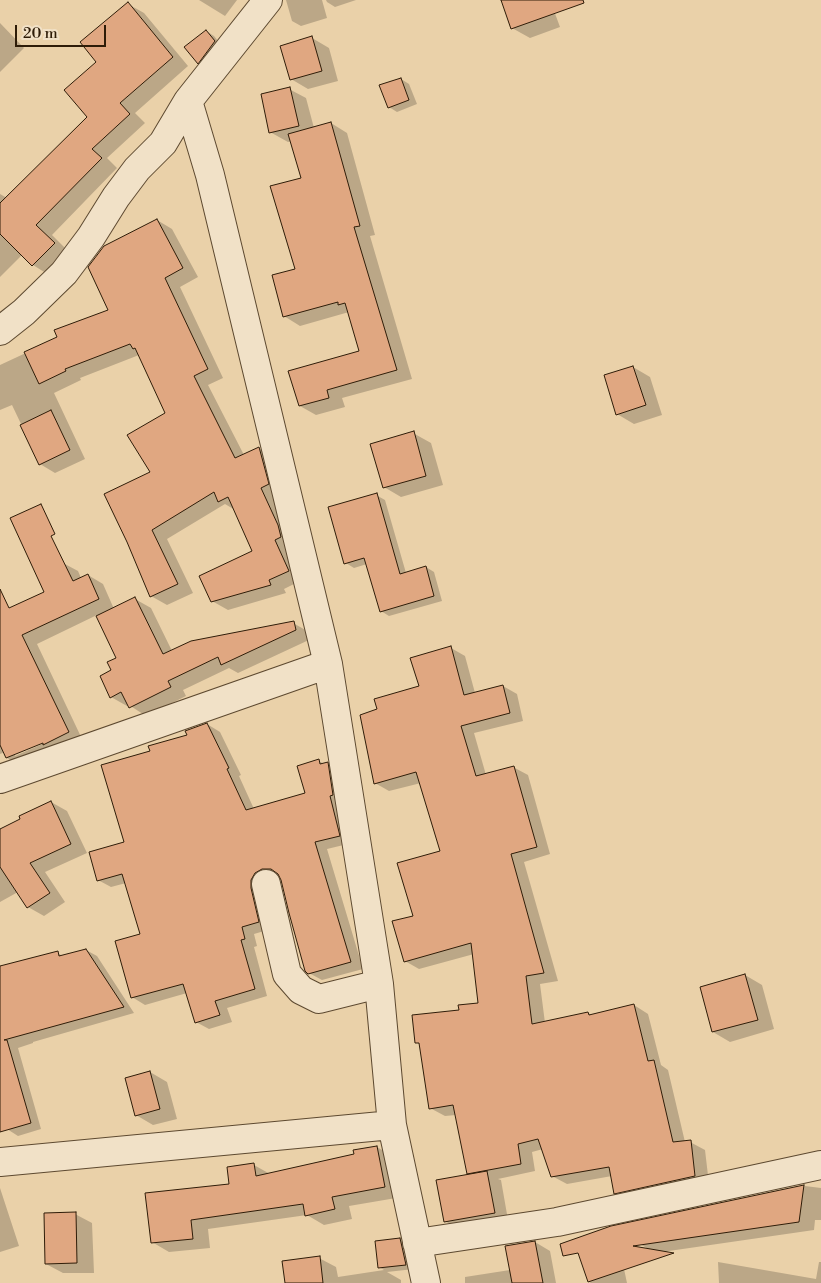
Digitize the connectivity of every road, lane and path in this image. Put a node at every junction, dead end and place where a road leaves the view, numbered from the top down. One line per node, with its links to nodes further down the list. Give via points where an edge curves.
1 (268, 0): 2 (street)
2 (188, 101): 3 (street, via 163,143 137,169 64,274); 4 (street, via 210,175)
3 (0, 331)
4 (328, 664): 5 (street); 7 (street)
5 (0, 779)
6 (266, 884): 7 (street, via 287,974 301,990 319,999)
7 (379, 984): 8 (street)
8 (392, 1125): 9 (street); 11 (street)
9 (0, 1162)
10 (821, 1166): 11 (street, via 557,1222)
11 (417, 1243): 12 (street)
12 (426, 1283)

